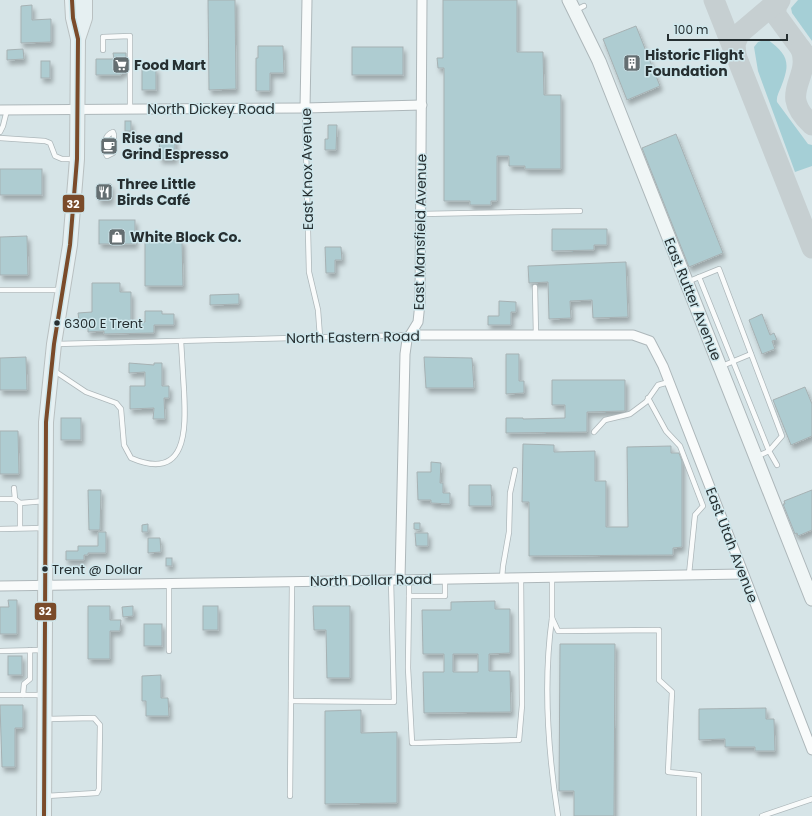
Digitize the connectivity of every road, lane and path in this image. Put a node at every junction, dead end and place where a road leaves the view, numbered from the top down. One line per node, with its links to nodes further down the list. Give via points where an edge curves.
1 (72, 0): 6 (main road)
2 (85, 0): 6 (main road, via 85,18)
3 (306, 0): 9 (street, East Knox Avenue)
4 (422, 0): 8 (street, East Mansfield Avenue)
5 (576, 6): 20 (street, East Rutter Avenue, via 588,30)
6 (78, 39): 11 (main road)
7 (102, 50): 12 (lane, via 103,37 130,36)
8 (422, 105): 9 (street, North Dickey Road); 18 (street, East Mansfield Avenue)
9 (305, 108): 12 (street, North Dickey Road); 26 (lane, East Knox Avenue, via 310,277 318,310)
10 (3, 110): 11 (street, North Dickey Road); 13 (lane, via 3,126)
11 (78, 110): 12 (street, North Dickey Road); 16 (main road)
12 (130, 110)
13 (0, 132)
14 (113, 132): 14 (lane, via 113,153 107,156 105,138 108,133)
15 (0, 138): 16 (lane, via 45,141 50,143 55,156 62,159)
16 (78, 159): 23 (main road)
17 (580, 211): 18 (lane)
18 (421, 214): 24 (street, East Mansfield Avenue, via 420,314 417,325)
19 (699, 277): 20 (lane); 30 (lane, via 719,269); 31 (lane)
20 (686, 282): 32 (street, East Rutter Avenue)
21 (535, 287): 25 (lane)
22 (0, 290): 23 (lane)
23 (62, 290): 29 (main road)
24 (410, 335): 25 (street, North Eastern Road); 26 (lane, North Eastern Road); 55 (street, East Mansfield Avenue, via 405,354)
25 (536, 336): 28 (street, North Eastern Road, via 633,335)
26 (320, 337): 27 (lane, North Eastern Road)
27 (181, 342): 29 (lane, North Eastern Road); 33 (lane, via 184,432 182,445 176,456 167,462 152,464 131,458 124,445 121,409 116,403 86,392)
28 (650, 342): 34 (street, East Utah Avenue)
29 (54, 344): 33 (main road)
30 (751, 354): 31 (lane); 37 (lane, via 782,436)
31 (733, 362): 32 (lane); 37 (lane)
32 (720, 367): 38 (street, East Rutter Avenue)
33 (52, 369): 45 (main road, via 46,422)
34 (669, 382): 35 (lane, via 658,385); 50 (street, East Utah Avenue)
35 (648, 398): 36 (lane, via 630,414 605,420); 49 (lane, via 666,431 680,446 703,506 695,515)
36 (594, 432)
37 (768, 451): 38 (lane); 39 (lane)
38 (756, 457): 61 (street, East Rutter Avenue)
39 (777, 465)
40 (515, 470): 53 (lane, via 510,493 509,532)
41 (14, 488): 43 (lane)
42 (0, 499): 43 (lane)
43 (14, 499): 44 (lane)
44 (20, 502): 45 (lane); 46 (lane)
45 (45, 502): 48 (main road)
46 (20, 527): 47 (lane); 48 (lane)
47 (0, 528)
48 (46, 528): 59 (main road)
49 (689, 574): 50 (street, North Dollar Road); 51 (street, North Dollar Road)
50 (742, 574): 72 (street, East Utah Avenue)
51 (552, 576): 52 (street, North Dollar Road); 62 (lane)
52 (521, 577): 53 (street, North Dollar Road); 60 (lane, via 522,705 519,740 412,743 408,668)
53 (502, 578): 54 (street, North Dollar Road)
54 (445, 579): 55 (street, North Dollar Road); 60 (lane, via 445,596)
55 (400, 580): 56 (street, North Dollar Road); 60 (lane); 70 (lane, via 394,702)
56 (292, 581): 57 (street, North Dollar Road); 70 (lane)
57 (169, 585): 59 (street, North Dollar Road); 66 (lane)
58 (0, 586): 59 (street, North Dollar Road)
59 (45, 586): 64 (main road)
60 (409, 596)
61 (812, 599)
62 (552, 618): 77 (lane, via 548,650 550,766); 78 (lane, via 558,631 563,632 658,630 659,680 672,692 668,772 699,775)
63 (30, 650): 64 (lane); 65 (lane); 68 (lane, via 30,679 24,684)
64 (44, 650): 69 (main road)
65 (0, 651)
66 (168, 651)
67 (0, 695): 68 (lane)
68 (23, 695): 69 (lane)
69 (44, 695): 71 (main road)
70 (291, 701): 73 (lane)
71 (44, 719): 74 (main road); 74 (lane, via 94,718 100,725 97,792)
72 (812, 750)
73 (290, 796)
74 (44, 797): 76 (main road)
75 (812, 799): 79 (lane)
76 (44, 816)
77 (558, 816)
78 (699, 816)
79 (762, 816)

